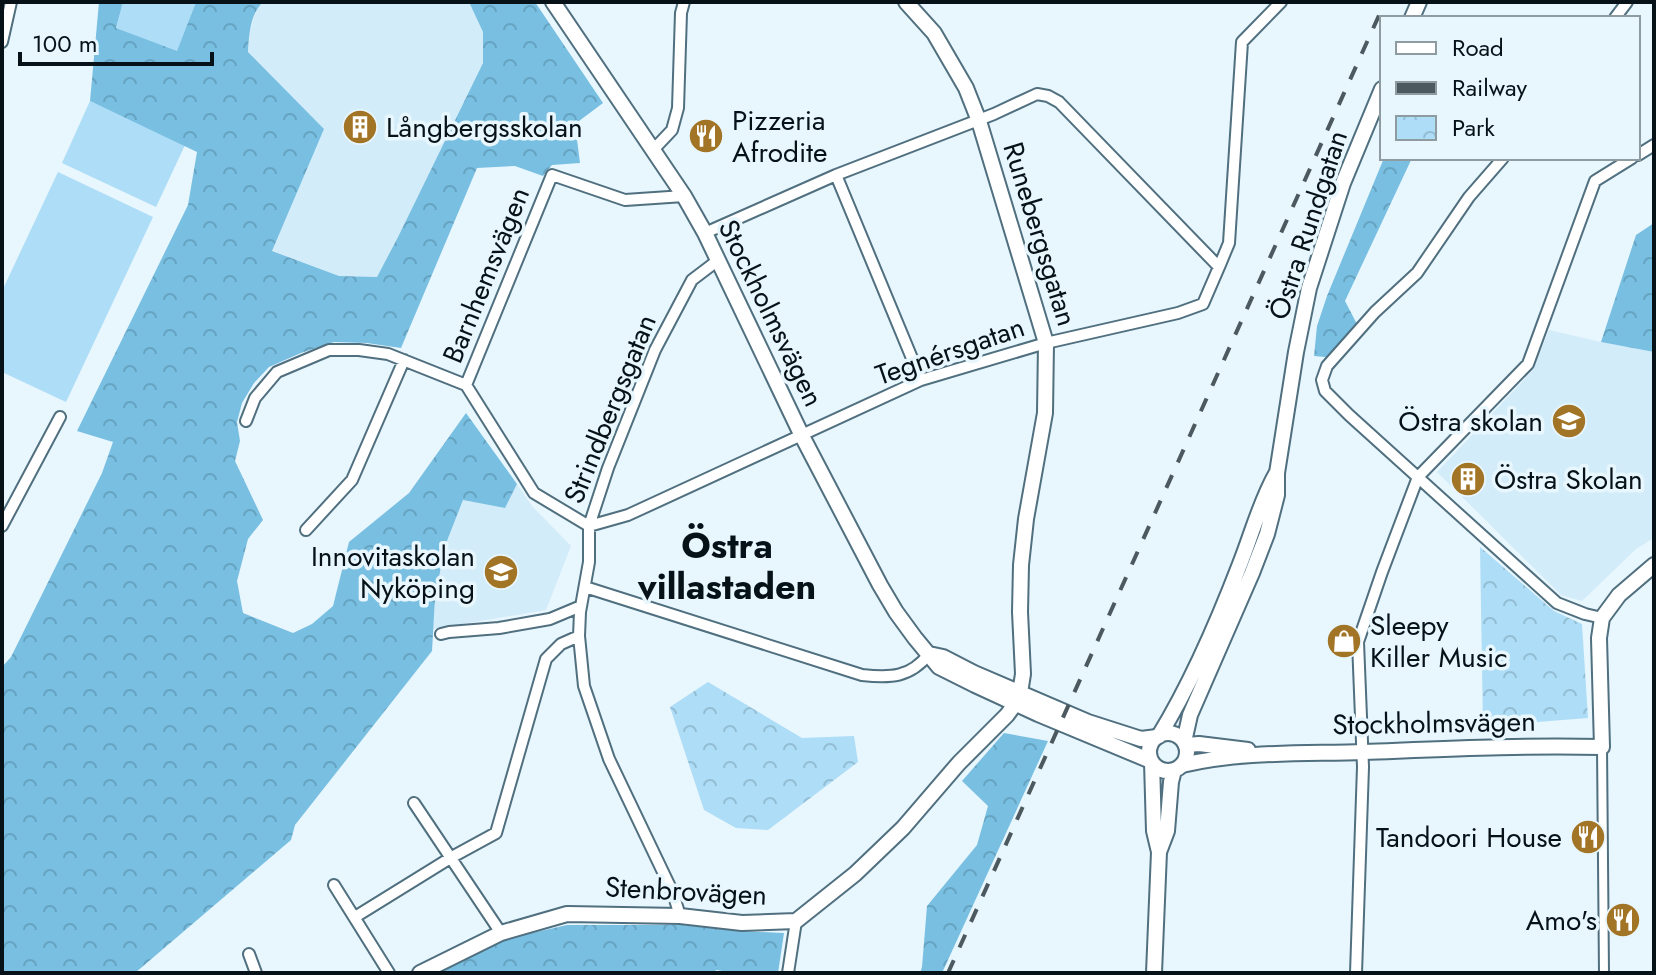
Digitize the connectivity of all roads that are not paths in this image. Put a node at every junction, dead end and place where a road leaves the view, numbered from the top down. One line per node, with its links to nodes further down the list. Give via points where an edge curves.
1 (11, 2): 6 (street)
2 (553, 2): 9 (street, Stockholmsvägen)
3 (684, 2): 9 (street, via 678,108 672,130)
4 (906, 2): 8 (street, Runebergsgatan, via 934,33)
5 (1281, 2): 16 (street, via 1242,42 1229,243)
6 (2, 42)
7 (1380, 94): 24 (street, Östra Rundgatan, via 1343,183 1309,288)
8 (979, 121): 12 (street); 16 (street, via 1037,94 1053,98); 17 (street, Runebergsgatan)
9 (654, 149): 13 (street, Stockholmsvägen)
10 (1501, 160): 25 (street, via 1417,273 1327,366 1322,380 1325,391)
11 (1629, 160): 25 (street, via 1595,181 1528,364)
12 (836, 175): 14 (street); 19 (street)
13 (684, 196): 14 (street, Stockholmsvägen); 20 (street, Barnhemsvägen, via 625,200 552,175)
14 (705, 233): 15 (street, Stockholmsvägen)
15 (717, 261): 23 (street, Stockholmsvägen); 29 (street, Strindbergsgatan, via 692,280 655,350)
16 (1219, 267): 17 (street, Tegnérsgatan, via 1203,304)
17 (1046, 343): 19 (street, Tegnérsgatan); 38 (street, Runebergsgatan, via 1045,413 1021,565 1023,674)
18 (404, 360): 20 (street); 22 (street, via 329,350 277,372 255,398); 30 (street, via 352,480)
19 (921, 380): 23 (street, Tegnérsgatan)
20 (466, 385): 29 (street, Barnhemsvägen, via 534,493)
21 (60, 417): 27 (street)
22 (246, 421)
23 (802, 436): 29 (street, Tegnérsgatan, via 628,515); 37 (street, Stockholmsvägen, via 880,585)
24 (1277, 473): 39 (street, Östra Rundgatan, via 1197,668); 40 (street, Östra Rundgatan, via 1267,534 1190,715)
25 (1418, 477): 34 (street, via 1557,603); 42 (street, via 1358,642)
26 (2, 494): 27 (street)
27 (14, 503): 28 (street)
28 (2, 526)
29 (589, 526): 32 (street, Strindbergsgatan)
30 (306, 530)
31 (1654, 565): 34 (street)
32 (585, 587): 33 (street, Strindbergsgatan); 37 (street, via 862,675 901,675)
33 (581, 606): 35 (street, via 550,619); 36 (street, Strindbergsgatan)
34 (1602, 618): 41 (street)
35 (441, 634)
36 (579, 636): 48 (street, via 546,659 496,833); 50 (street, Strindbergsgatan, via 584,686 609,759)
37 (929, 654): 38 (street)
38 (1017, 698): 39 (street, via 1141,739); 44 (street); 52 (street, Stenbrovägen, via 903,828)
39 (1158, 736): 40 (street, via 1170,733); 44 (street, via 1149,751)
40 (1185, 744): 43 (street, Stockholmsvägen); 45 (street, via 1187,756)
41 (1602, 747): 42 (street, Stockholmsvägen); 61 (street)
42 (1363, 752): 43 (street, Stockholmsvägen); 60 (street)
43 (1269, 753): 45 (street, Stockholmsvägen)
44 (1152, 762): 45 (street, via 1162,770); 47 (street)
45 (1178, 768): 47 (street)
46 (414, 803): 48 (street)
47 (1159, 852): 59 (street)
48 (452, 857): 51 (street); 53 (street)
49 (334, 885): 51 (street)
50 (680, 916): 52 (street, Stenbrovägen, via 742,923); 53 (street, Stenbrovägen, via 567,914)
51 (355, 917): 56 (street)
52 (796, 921): 58 (street)
53 (501, 933): 57 (street, Stenbrovägen)
54 (249, 954): 55 (street)
55 (256, 973)
56 (389, 973)
57 (420, 973)
58 (788, 973)
59 (1154, 973)
60 (1356, 973)
61 (1604, 973)

